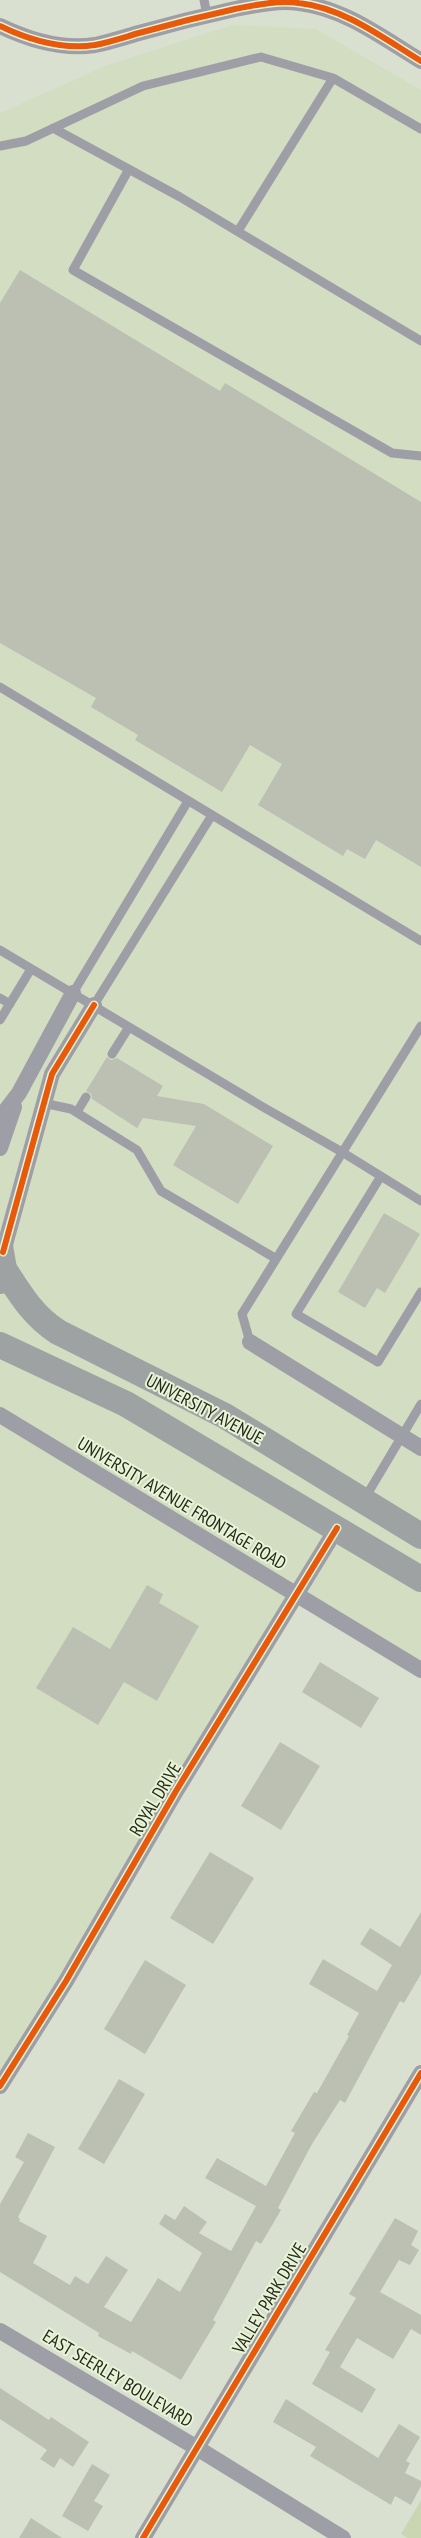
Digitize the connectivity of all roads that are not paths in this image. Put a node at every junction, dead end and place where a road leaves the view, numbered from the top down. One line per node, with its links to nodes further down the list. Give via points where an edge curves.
1 (205, 7): 2 (street, via 95,45 39,41); 3 (street, via 276,1 324,8)
2 (0, 26)
3 (419, 57)
4 (333, 78): 5 (lane, via 261,57 143,86); 6 (lane); 9 (lane)
5 (53, 128): 7 (lane, via 26,141); 8 (lane)
6 (421, 129)
7 (0, 146)
8 (129, 169): 9 (lane); 11 (lane, via 72,270 392,453)
9 (238, 231): 10 (lane)
10 (421, 341)
11 (421, 456)
12 (0, 687): 13 (lane)
13 (188, 801): 14 (lane); 18 (lane)
14 (212, 816): 15 (lane); 21 (lane)
15 (421, 941)
16 (0, 950): 17 (lane)
17 (31, 969): 18 (lane); 20 (lane)
18 (73, 993): 21 (lane); 26 (street)
19 (0, 998): 20 (lane)
20 (10, 1004): 22 (lane)
21 (94, 1005): 24 (lane); 28 (street, via 52,1074)
22 (0, 1020)
23 (421, 1026): 32 (lane)
24 (129, 1027): 25 (lane); 32 (lane)
25 (112, 1054)
26 (19, 1093): 30 (street); 31 (street)
27 (86, 1097): 29 (lane)
28 (43, 1103): 29 (lane); 36 (street)
29 (77, 1112): 35 (lane, via 137,1150 161,1191)
30 (0, 1118)
31 (0, 1148)
32 (342, 1152): 33 (lane); 35 (lane)
33 (381, 1176): 34 (lane); 37 (lane, via 296,1314 378,1362)
34 (421, 1201)
35 (275, 1258): 38 (lane, via 242,1314)
36 (2, 1262): 44 (main road, UNIVERSITY AVENUE, via 30,1309 42,1322 225,1416)
37 (421, 1292)
38 (250, 1342): 42 (street)
39 (0, 1345): 45 (main road, UNIVERSITY AVENUE, via 126,1404)
40 (420, 1410): 42 (lane)
41 (0, 1416): 49 (street, UNIVERSITY AVENUE FRONTAGE ROAD)
42 (402, 1436): 43 (street); 44 (lane)
43 (421, 1448)
44 (363, 1501): 46 (main road, UNIVERSITY AVENUE)
45 (337, 1528): 47 (main road, via 364,1522); 48 (main road, UNIVERSITY AVENUE); 49 (street, ROYAL DRIVE)
46 (421, 1536)
47 (421, 1554)
48 (421, 1579)
49 (296, 1596): 50 (street, UNIVERSITY AVENUE FRONTAGE ROAD); 52 (street, ROYAL DRIVE)
50 (421, 1670)
51 (421, 2073): 54 (street, VALLEY PARK DRIVE)
52 (0, 2086)
53 (0, 2331): 54 (street, EAST SEERLEY BOULEVARD)
54 (197, 2448): 55 (street, VALLEY PARK DRIVE); 56 (street, EAST SEERLEY BOULEVARD)
55 (143, 2538)
56 (343, 2538)

